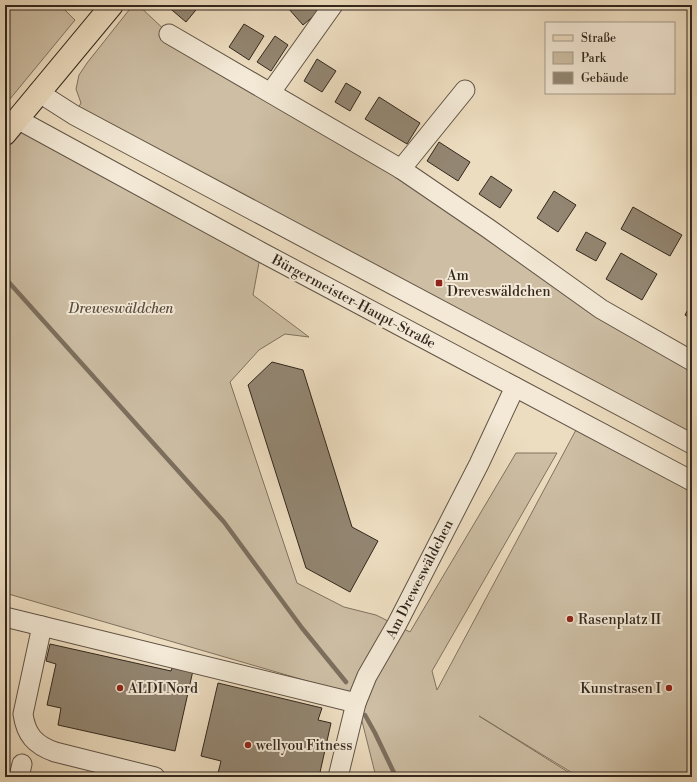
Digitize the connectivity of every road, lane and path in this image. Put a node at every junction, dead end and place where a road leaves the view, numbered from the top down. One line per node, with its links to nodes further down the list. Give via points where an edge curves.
1 (112, 5): 5 (main road)
2 (332, 5): 6 (street)
3 (169, 34): 6 (street)
4 (465, 90): 8 (street)
5 (38, 92): 7 (main road); 11 (street, via 88,122)
6 (271, 92): 8 (street)
7 (11, 126): 10 (street, Bürgermeister-Haupt-Straße, via 261,252)
8 (401, 169): 9 (street, via 602,309)
9 (692, 361)
10 (516, 387): 12 (street, Bürgermeister-Haupt-Straße); 15 (street, Am Dreweswäldchen)
11 (692, 444)
12 (692, 481)
13 (5, 617): 14 (street)
14 (42, 626): 15 (street); 16 (street, via 23,714 29,736 44,748 55,752)
15 (356, 703): 17 (street, Am Dreweswäldchen)
16 (155, 777)
17 (338, 777)

